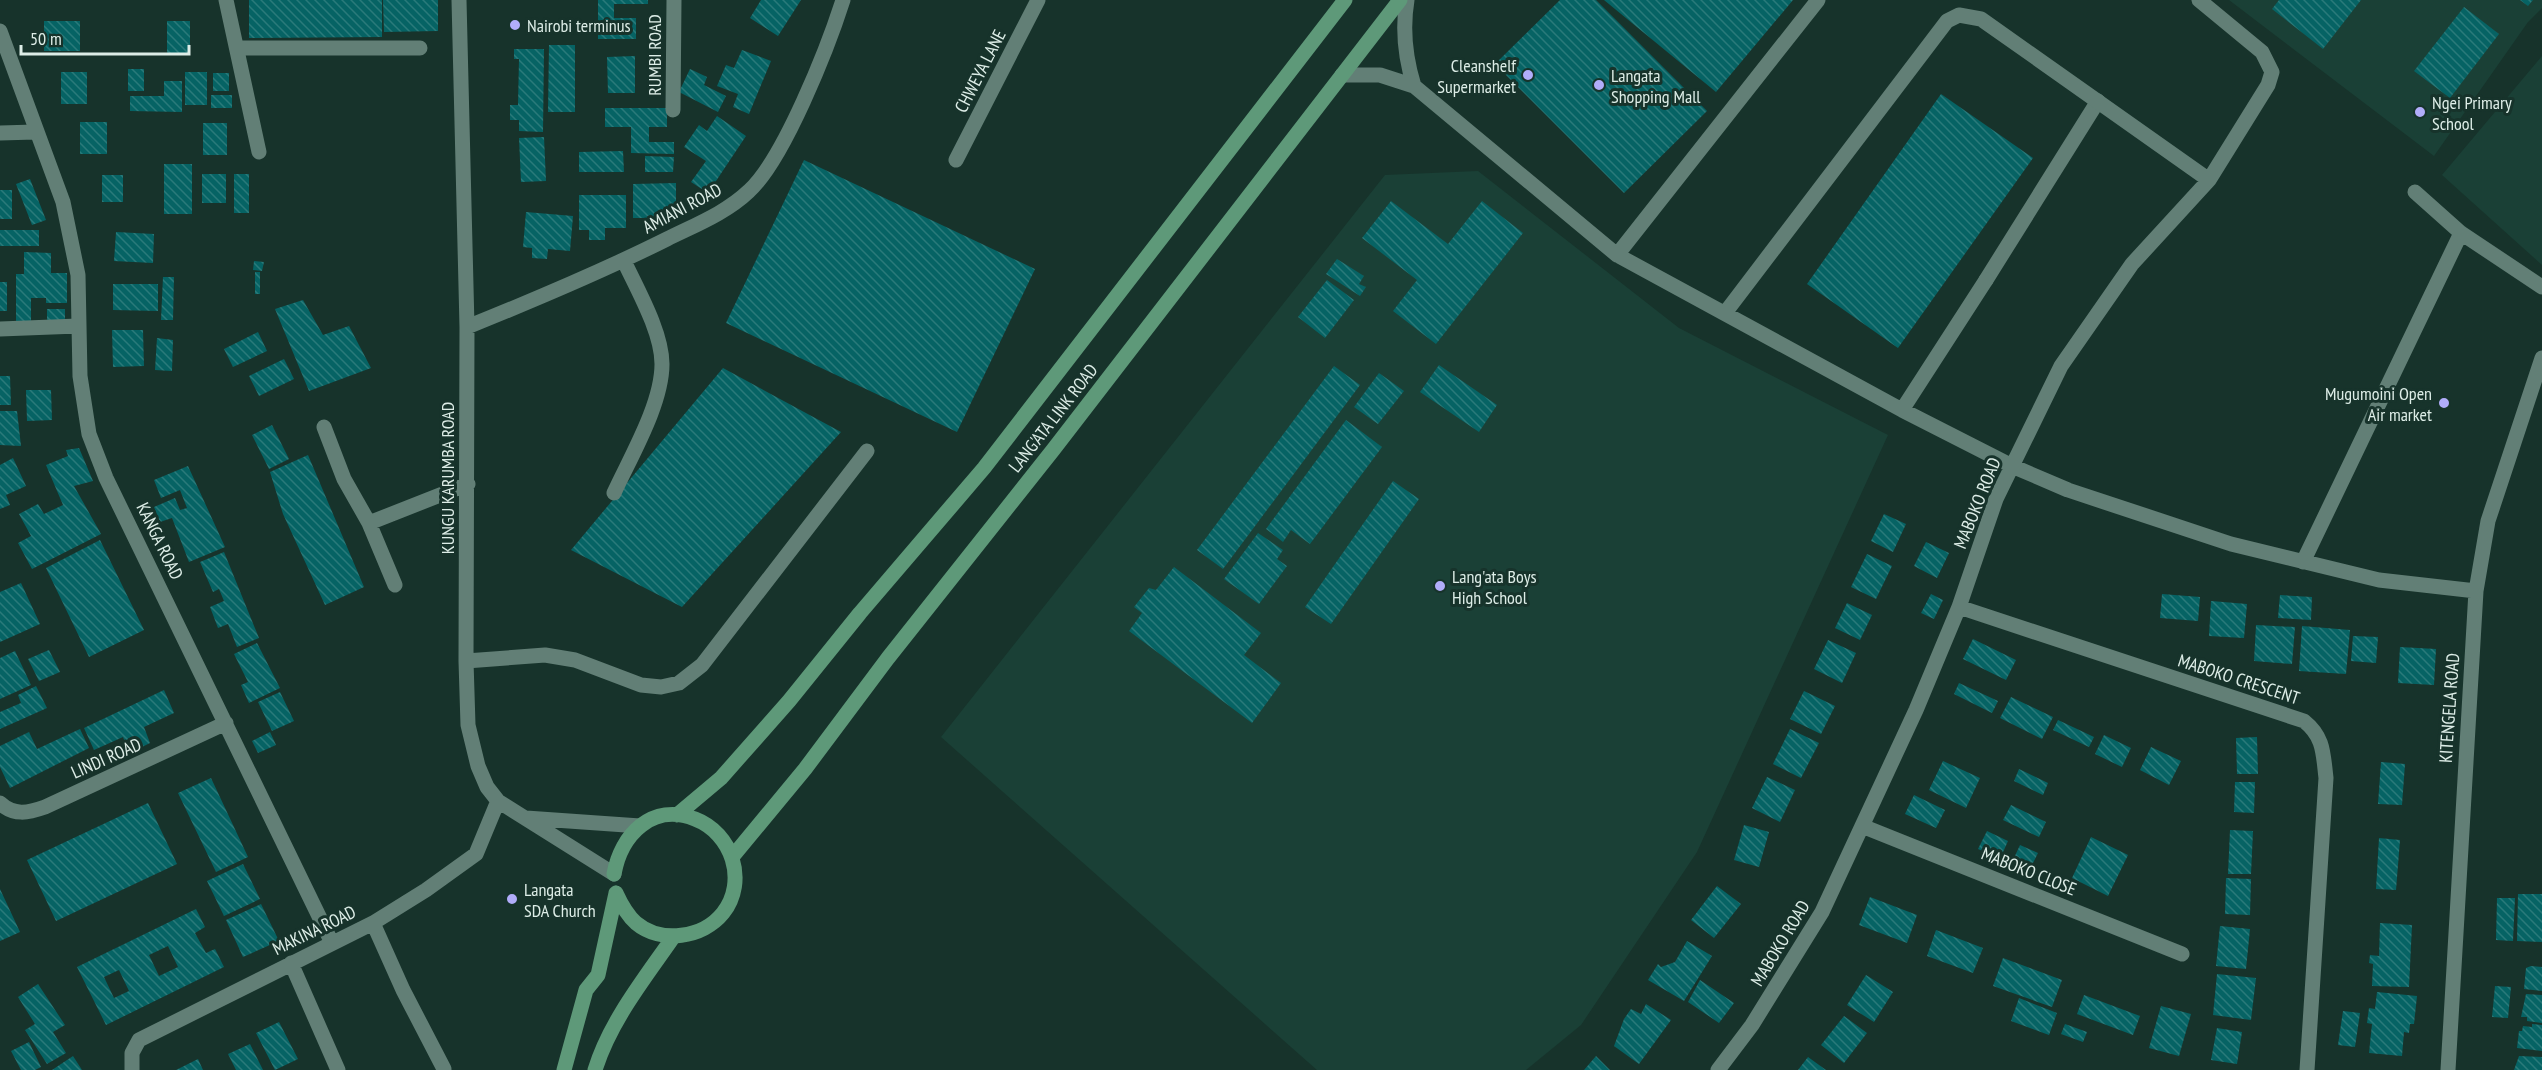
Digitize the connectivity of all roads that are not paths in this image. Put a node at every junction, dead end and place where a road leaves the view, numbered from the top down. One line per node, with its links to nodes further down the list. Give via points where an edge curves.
1 (226, 0): 12 (street)
2 (459, 0): 30 (street, KUNGU KARUMBA ROAD)
3 (674, 0): 17 (street, RUMBI ROAD)
4 (843, 0): 26 (street, AMIANI ROAD, via 767,170 728,208)
5 (1038, 0): 21 (street, CHWEYA LANE)
6 (1345, 0): 48 (main road, LANG'ATA LINK ROAD, via 984,468 744,753)
7 (1400, 0): 14 (main road, LANG'ATA LINK ROAD)
8 (1407, 0): 15 (street, via 1405,52)
9 (1818, 0): 25 (street)
10 (2199, 0): 22 (street, MABOKO ROAD, via 2262,52 2271,72 2268,85)
11 (0, 31): 18 (street, KANGA ROAD)
12 (237, 48): 13 (street); 20 (street)
13 (420, 48)
14 (1342, 75): 15 (street, via 1380,75); 52 (main road, LANG'ATA LINK ROAD, via 805,769)
15 (1414, 86): 25 (street)
16 (2098, 101): 22 (street); 28 (street, via 1981,19 1959,15 1947,21); 33 (street)
17 (673, 110)
18 (35, 132): 19 (street); 29 (street, KANGA ROAD, via 63,202 78,275)
19 (0, 133)
20 (259, 152)
21 (956, 160)
22 (2209, 180): 36 (street, MABOKO ROAD, via 2132,264 2068,357)
23 (2415, 192): 24 (street)
24 (2461, 233): 27 (street); 40 (street)
25 (1617, 255): 28 (street)
26 (624, 261): 30 (street, AMIANI ROAD); 38 (street, via 650,316 662,363 657,394)
27 (2542, 287)
28 (1725, 313): 33 (street)
29 (78, 326): 31 (street); 45 (street, KANGA ROAD, via 80,376 89,434 106,478)
30 (467, 327): 37 (street, KUNGU KARUMBA ROAD)
31 (0, 329)
32 (2542, 358): 42 (street, KITENGELA ROAD, via 2488,521)
33 (1902, 410): 36 (street)
34 (324, 427): 39 (street, via 344,479)
35 (867, 451): 44 (street, via 702,665 679,683 661,687 641,685 575,660 545,655)
36 (2012, 466): 40 (street, via 2159,521); 43 (street, MABOKO ROAD, via 1996,499)
37 (468, 484): 39 (street); 44 (street, KUNGU KARUMBA ROAD)
38 (614, 492)
39 (369, 523): 41 (street)
40 (2303, 562): 42 (street, via 2379,580)
41 (395, 585)
42 (2476, 591): 66 (street, KITENGELA ROAD)
43 (1959, 607): 50 (street, MABOKO ROAD); 65 (street, MABOKO CRESCENT, via 2304,721 2317,731 2326,778)
44 (466, 661): 46 (street, KUNGU KARUMBA ROAD, via 468,725 478,766)
45 (226, 723): 47 (street, LINDI ROAD, via 29,813 12,812); 56 (street, KANGA ROAD)
46 (498, 801): 49 (street, KUNGU KARUMBA ROAD); 54 (street, MAKINA ROAD, via 476,854)
47 (0, 803)
48 (677, 815): 51 (main road); 52 (main road, via 695,818 711,828)
49 (523, 818): 51 (street); 53 (street, KUNGU KARUMBA ROAD)
50 (1862, 825): 57 (street, MABOKO CLOSE); 64 (street, MABOKO ROAD, via 1822,912 1752,1025)
51 (640, 826): 53 (main road, via 626,839)
52 (733, 856): 55 (main road, via 736,877 724,913 692,934)
53 (614, 874)
54 (373, 923): 56 (street, MAKINA ROAD); 59 (street)
55 (674, 936): 62 (main road, via 655,933 637,924 616,893 598,975 586,990); 63 (main road, via 625,1007)
56 (332, 943): 58 (street, MAKINA ROAD)
57 (2182, 954)
58 (291, 963): 60 (street, MAKINA ROAD, via 140,1040 132,1053); 61 (street)
59 (444, 1069)
60 (132, 1070)
61 (338, 1070)
62 (564, 1070)
63 (595, 1070)
64 (1718, 1070)
65 (2307, 1070)
66 (2448, 1070)

